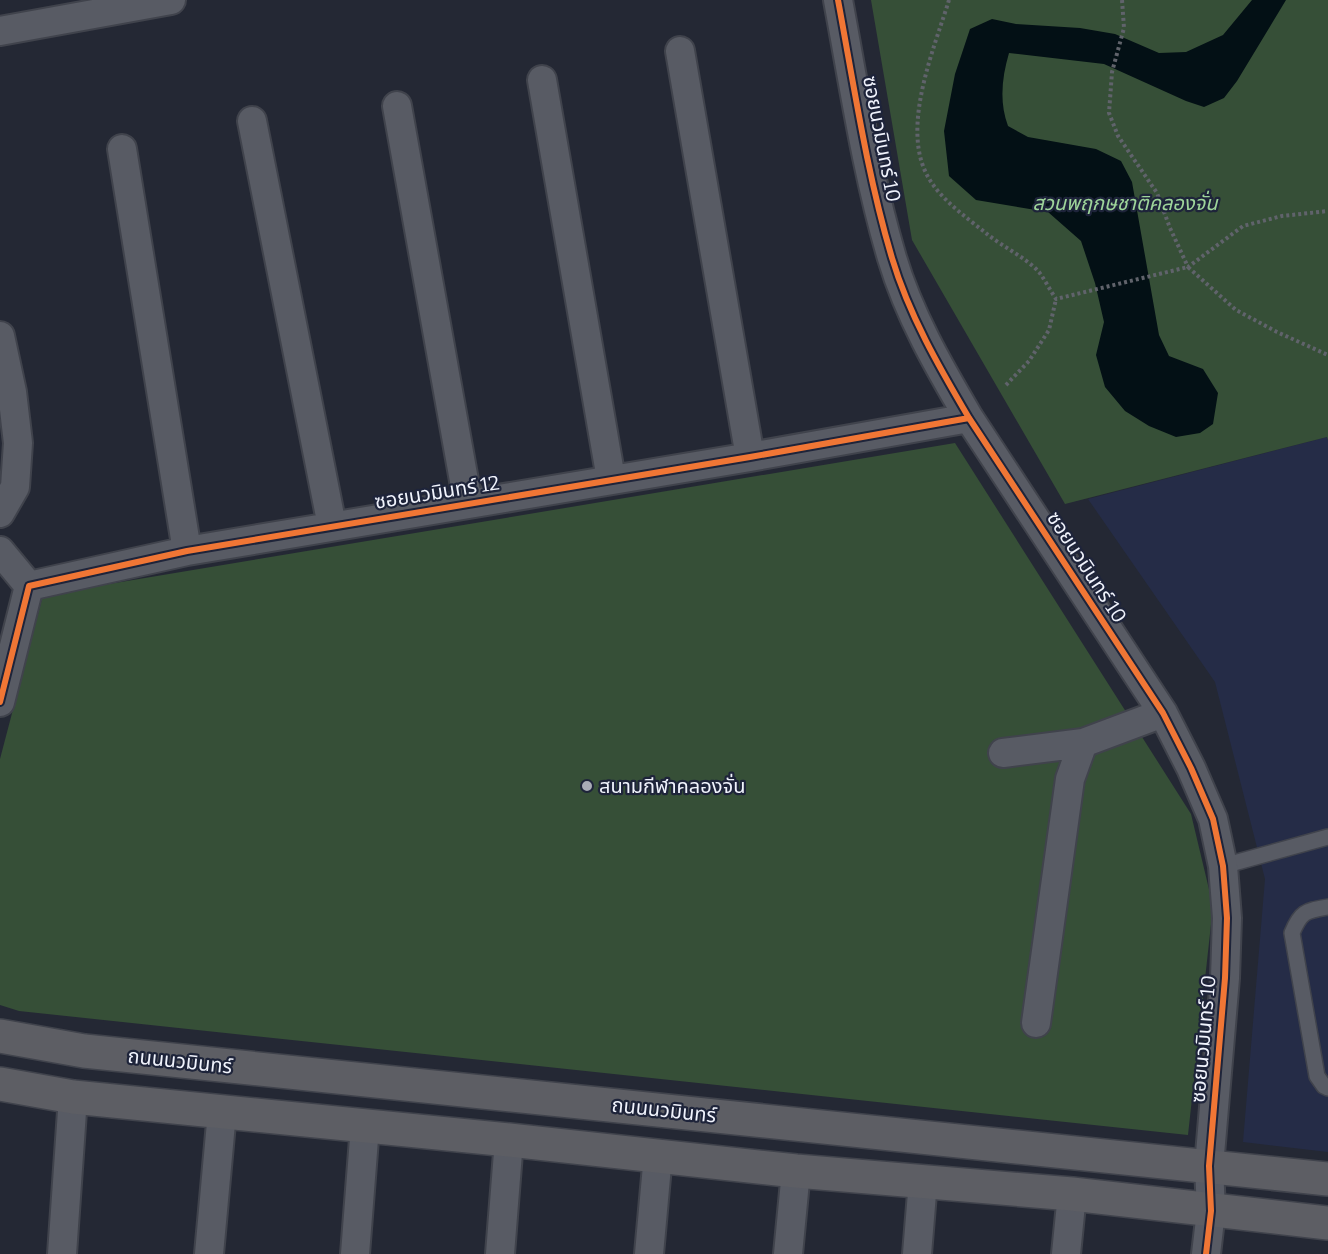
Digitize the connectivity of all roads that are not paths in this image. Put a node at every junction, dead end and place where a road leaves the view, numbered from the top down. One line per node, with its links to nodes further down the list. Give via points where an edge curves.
1 (171, 0): 3 (street)
2 (837, 0): 11 (street, ซอยนวมินทร์ 10, via 892,260 915,318)
3 (45, 11): 4 (street)
4 (0, 31)
5 (680, 51): 12 (street)
6 (542, 80): 13 (street)
7 (398, 106): 14 (street)
8 (252, 121): 16 (street)
9 (122, 149): 18 (street)
10 (0, 336): 15 (street, via 18,443 15,487)
11 (969, 418): 12 (street, ซอยนวมินทร์ 12); 21 (street, ซอยนวมินทร์ 10)
12 (750, 457): 13 (street, ซอยนวมินทร์ 12)
13 (611, 479): 14 (street, ซอยนวมินทร์ 12)
14 (468, 503): 16 (street, ซอยนวมินทร์ 12)
15 (0, 513)
16 (332, 526): 18 (street, ซอยนวมินทร์ 12)
17 (0, 551): 19 (street)
18 (187, 551): 19 (street, ซอยนวมินทร์ 12)
19 (29, 586): 20 (street)
20 (0, 702)
21 (1163, 713): 22 (street); 25 (street, ซอยนวมินทร์ 10, via 1213,819)
22 (1083, 744): 23 (street); 27 (street, via 1070,779)
23 (1003, 753)
24 (1328, 837): 25 (lane)
25 (1223, 866): 36 (street, ซอยนวมินทร์ 10, via 1227,918 1225,978)
26 (1328, 907): 30 (lane, via 1310,910 1298,918 1292,933 1317,1076)
27 (1036, 1023)
28 (0, 1036): 36 (main road, ถนนนวมินทร์, via 84,1051)
29 (0, 1084): 31 (main road)
30 (1328, 1088)
31 (73, 1097): 32 (main road); 43 (street)
32 (222, 1112): 33 (main road); 44 (street)
33 (364, 1126): 34 (main road); 45 (street)
34 (508, 1140): 35 (main road); 46 (street)
35 (658, 1155): 37 (main road); 47 (street)
36 (1209, 1166): 38 (main road, ถนนนวมินทร์); 41 (street, ซอยนวมินทร์ 10)
37 (795, 1171): 39 (main road); 48 (street)
38 (1328, 1179)
39 (923, 1180): 40 (main road); 49 (street)
40 (1072, 1194): 41 (main road); 50 (street)
41 (1211, 1211): 42 (main road); 51 (street, ซอยนวมินทร์ 10)
42 (1328, 1223)
43 (62, 1254)
44 (209, 1254)
45 (355, 1254)
46 (500, 1254)
47 (649, 1254)
48 (788, 1254)
49 (917, 1254)
50 (1066, 1254)
51 (1206, 1254)

